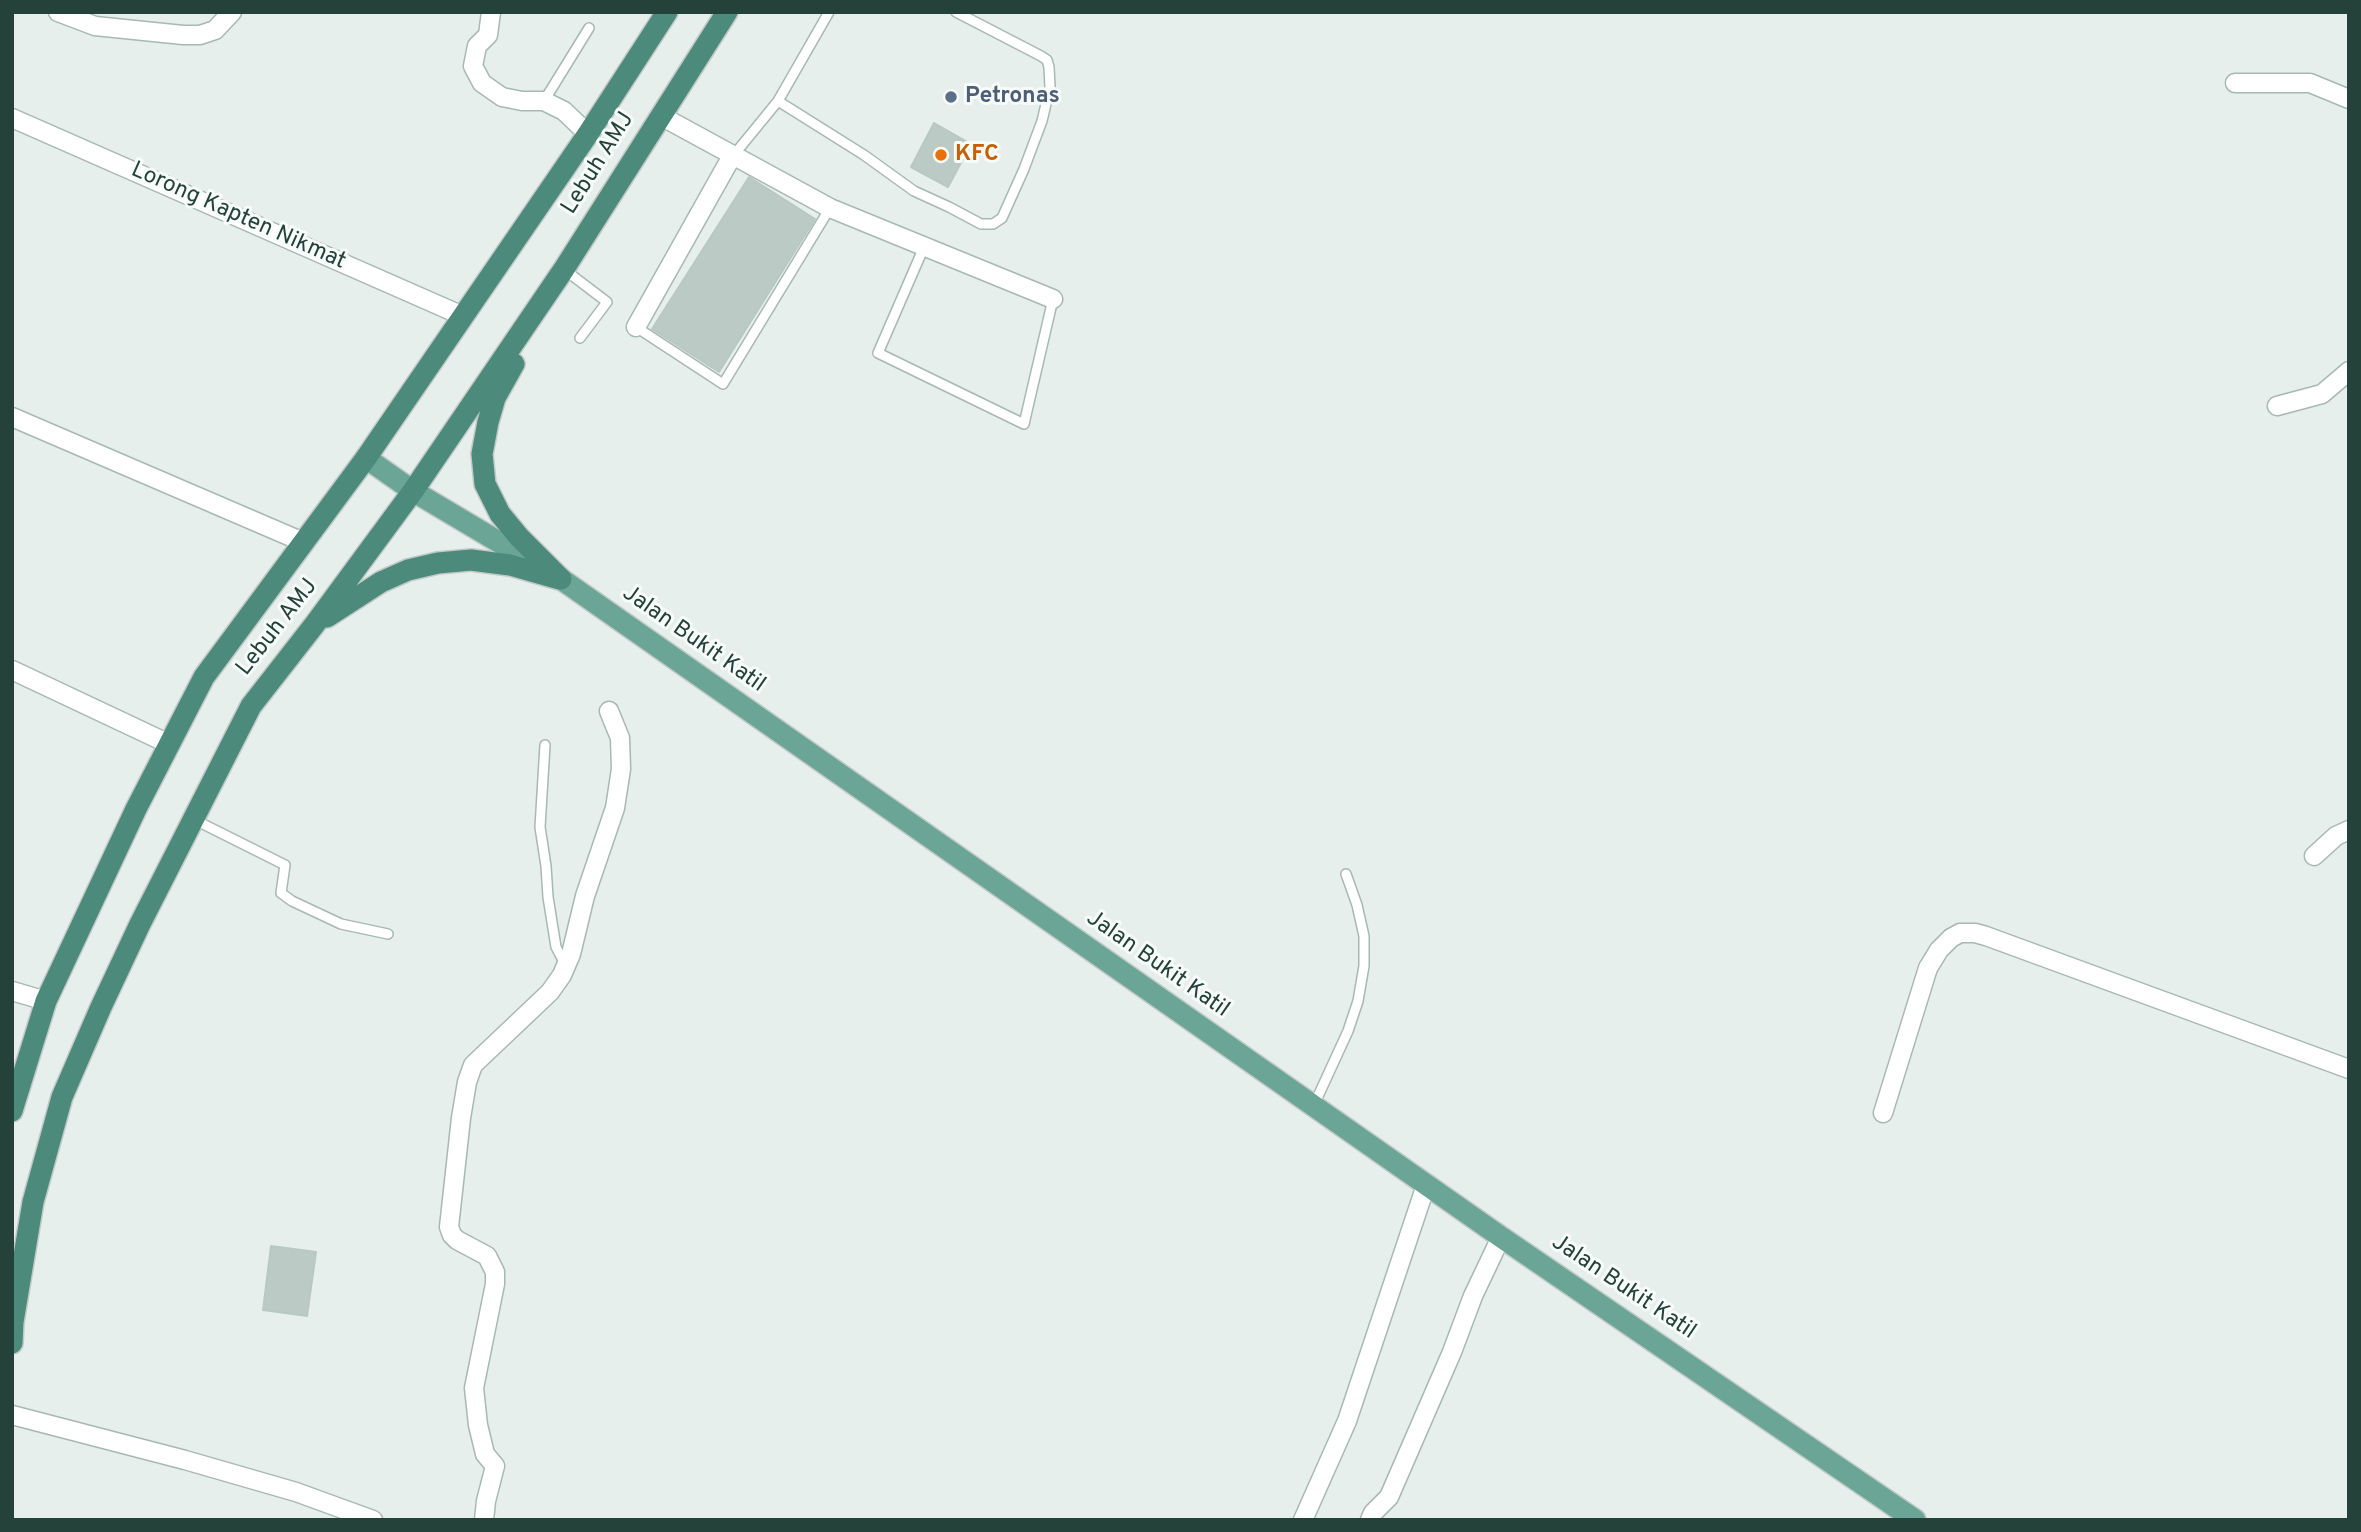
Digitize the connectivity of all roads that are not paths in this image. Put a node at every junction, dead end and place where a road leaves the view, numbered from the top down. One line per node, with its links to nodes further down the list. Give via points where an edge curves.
1 (58, 12): 2 (street, via 95,26 200,35 215,30)
2 (232, 12)
3 (491, 12): 11 (street, via 488,35 477,46 473,66 482,83 502,97)
4 (667, 12): 15 (highway, Lebuh AMJ)
5 (727, 12): 13 (highway, Lebuh AMJ)
6 (829, 12): 12 (lane)
7 (956, 12): 12 (lane, via 1041,56 1049,67 1050,87 1033,145 1002,218 993,224 981,224 914,191)
8 (589, 28): 11 (lane)
9 (2235, 83): 10 (street, via 2310,83)
10 (2349, 99)
11 (544, 101): 15 (street, via 564,111)
12 (778, 101): 16 (lane)
13 (662, 116): 16 (street); 19 (highway, Lebuh AMJ)
14 (12, 118): 21 (street, Lorong Kapten Nikmat)
15 (588, 134): 21 (highway, Lebuh AMJ)
16 (732, 156): 17 (street); 22 (street)
17 (830, 208): 18 (street); 22 (lane, via 723,384)
18 (923, 247): 20 (street); 20 (lane, via 878,354 1024,424)
19 (564, 269): 23 (lane, via 607,302); 28 (highway, Lebuh AMJ); 30 (highway, via 495,398 482,454 485,484 500,514)
20 (1053, 299)
21 (463, 316): 27 (highway, Lebuh AMJ)
22 (636, 327)
23 (580, 338)
24 (2349, 371): 25 (street, via 2322,394)
25 (2277, 406)
26 (12, 417): 29 (street)
27 (366, 458): 28 (main road, Jalan Bukit Katil); 29 (highway, Lebuh AMJ)
28 (413, 491): 30 (main road, Jalan Bukit Katil); 31 (highway, Lebuh AMJ)
29 (303, 542): 34 (highway, Lebuh AMJ, via 204,677)
30 (561, 579): 31 (highway, via 471,560 438,564 381,582); 45 (main road, Jalan Bukit Katil)
31 (315, 624): 36 (highway, Lebuh AMJ, via 251,706)
32 (12, 670): 34 (street)
33 (609, 711): 41 (street, via 620,738 615,808)
34 (169, 744): 43 (highway, Lebuh AMJ)
35 (545, 745): 41 (lane, via 540,827 556,947)
36 (194, 819): 40 (lane, via 285,865 281,893 292,901 341,924); 50 (highway, Lebuh AMJ, via 62,1097 33,1202)
37 (2349, 830): 38 (street)
38 (2314, 856)
39 (1346, 874): 45 (lane, via 1364,936 1364,966 1348,1031)
40 (388, 934)
41 (566, 966): 53 (street, via 550,992 473,1065 461,1118 449,1227 457,1240 486,1256 495,1272 474,1388 485,1454 495,1466)
42 (12, 991): 43 (street)
43 (46, 1001): 46 (highway, Lebuh AMJ)
44 (2349, 1069): 47 (street, via 1986,936 1960,933 1939,950 1928,968)
45 (1314, 1106): 48 (main road, Jalan Bukit Katil)
46 (12, 1111)
47 (1883, 1112)
48 (1426, 1185): 49 (main road, Jalan Bukit Katil); 54 (street, via 1348,1421)
49 (1501, 1237): 55 (street, via 1389,1497); 56 (main road, Jalan Bukit Katil)
50 (12, 1343)
51 (12, 1415): 52 (street, via 296,1492)
52 (373, 1520)
53 (484, 1520)
54 (1303, 1520)
55 (1370, 1520)
56 (1915, 1520)

